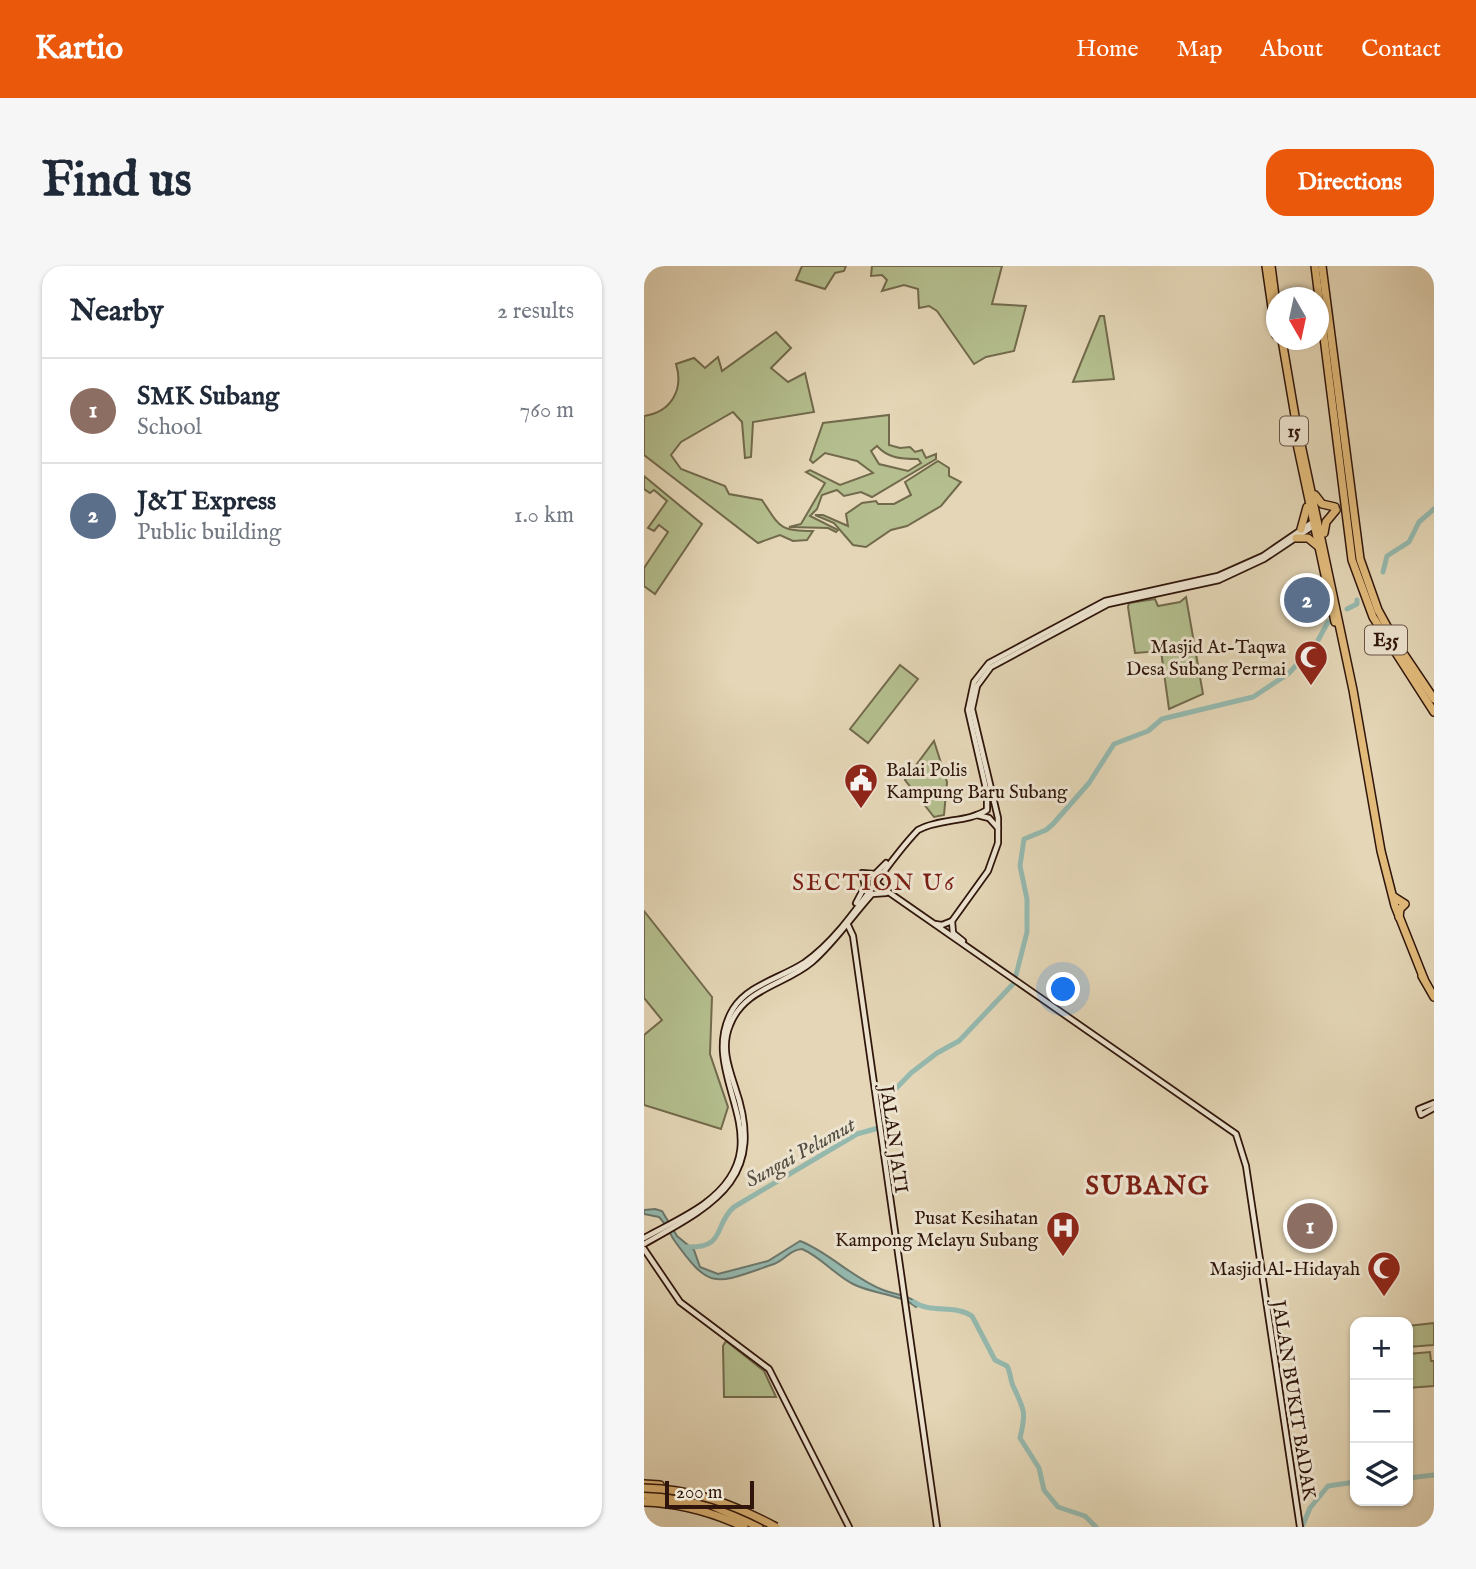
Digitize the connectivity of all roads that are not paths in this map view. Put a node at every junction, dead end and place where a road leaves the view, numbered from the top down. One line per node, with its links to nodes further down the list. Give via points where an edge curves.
1 (1268, 266): 4 (highway, 15); 5 (highway, 15)
2 (1315, 266): 8 (highway, E35)
3 (1322, 266): 8 (highway, E35)
4 (1271, 287)
5 (1272, 287)
6 (1281, 350): 9 (highway, 15)
7 (1281, 350): 10 (highway, 15)
8 (1341, 444): 16 (highway, E35)
9 (1313, 492): 11 (highway, 15); 14 (highway, via 1322,504 1336,508 1326,522)
10 (1309, 501): 11 (highway, 15); 12 (highway)
11 (1316, 522): 12 (main road); 13 (main road); 14 (highway, 15); 15 (highway, 15)
12 (1301, 529): 20 (main road, via 1263,556 1218,576 1105,601 989,663 974,682 968,706 989,802 987,810)
13 (1296, 538): 15 (highway, via 1308,538); 21 (main road, via 1219,580 1108,604 991,667 977,686 972,709)
14 (1323, 538): 17 (highway, 15)
15 (1319, 548): 17 (highway, 15)
16 (1356, 560): 18 (highway, E35, via 1395,641); 19 (highway, E35, via 1373,617)
17 (1353, 694): 22 (highway, 15)
18 (1434, 699)
19 (1434, 712)
20 (976, 815): 21 (main road, via 989,818); 23 (main road, via 918,830)
21 (999, 830): 29 (main road, via 992,863)
22 (1381, 851): 35 (highway, 15, via 1399,918); 35 (highway, 15, via 1391,906)
23 (891, 861): 24 (main road); 28 (main road, via 874,874 862,873 865,886)
24 (880, 874): 25 (main road); 26 (main road)
25 (874, 882): 26 (main road, JALAN BUKIT BADAK); 28 (main road)
26 (882, 888): 27 (main road, JALAN BUKIT BADAK)
27 (893, 896): 30 (main road, JALAN BUKIT BADAK); 31 (main road, via 875,892)
28 (855, 907): 39 (main road, via 810,957 745,996 733,1009 721,1051 741,1123 738,1154 724,1184)
29 (952, 921): 30 (main road, via 943,925); 34 (main road, via 954,935)
30 (929, 922): 34 (main road, JALAN BUKIT BADAK)
31 (848, 923): 32 (main road); 33 (main road, JALAN JATI)
32 (843, 928): 33 (main road); 39 (main road, via 812,962 748,998 736,1012 725,1052 745,1120 742,1157 727,1188)
33 (852, 932): 50 (main road, JALAN JATI)
34 (980, 955): 51 (main road, JALAN BUKIT BADAK, via 1240,1140)
35 (1424, 979): 36 (highway, 15)
36 (1433, 996)
37 (1434, 1106): 38 (main road)
38 (1420, 1112)
39 (677, 1223): 40 (main road)
40 (662, 1232): 41 (main road); 42 (main road); 43 (main road, via 649,1245)
41 (644, 1238)
42 (644, 1248): 43 (main road)
43 (649, 1257): 49 (main road, via 680,1302 769,1369)
44 (644, 1486): 46 (highway, bridge, via 696,1493); 46 (highway, bridge, via 712,1494 743,1505)
45 (644, 1498): 47 (highway, via 706,1512); 48 (highway, via 709,1504)
46 (774, 1526)
47 (744, 1527)
48 (758, 1527)
49 (849, 1527)
50 (937, 1527)
51 (1300, 1527)

